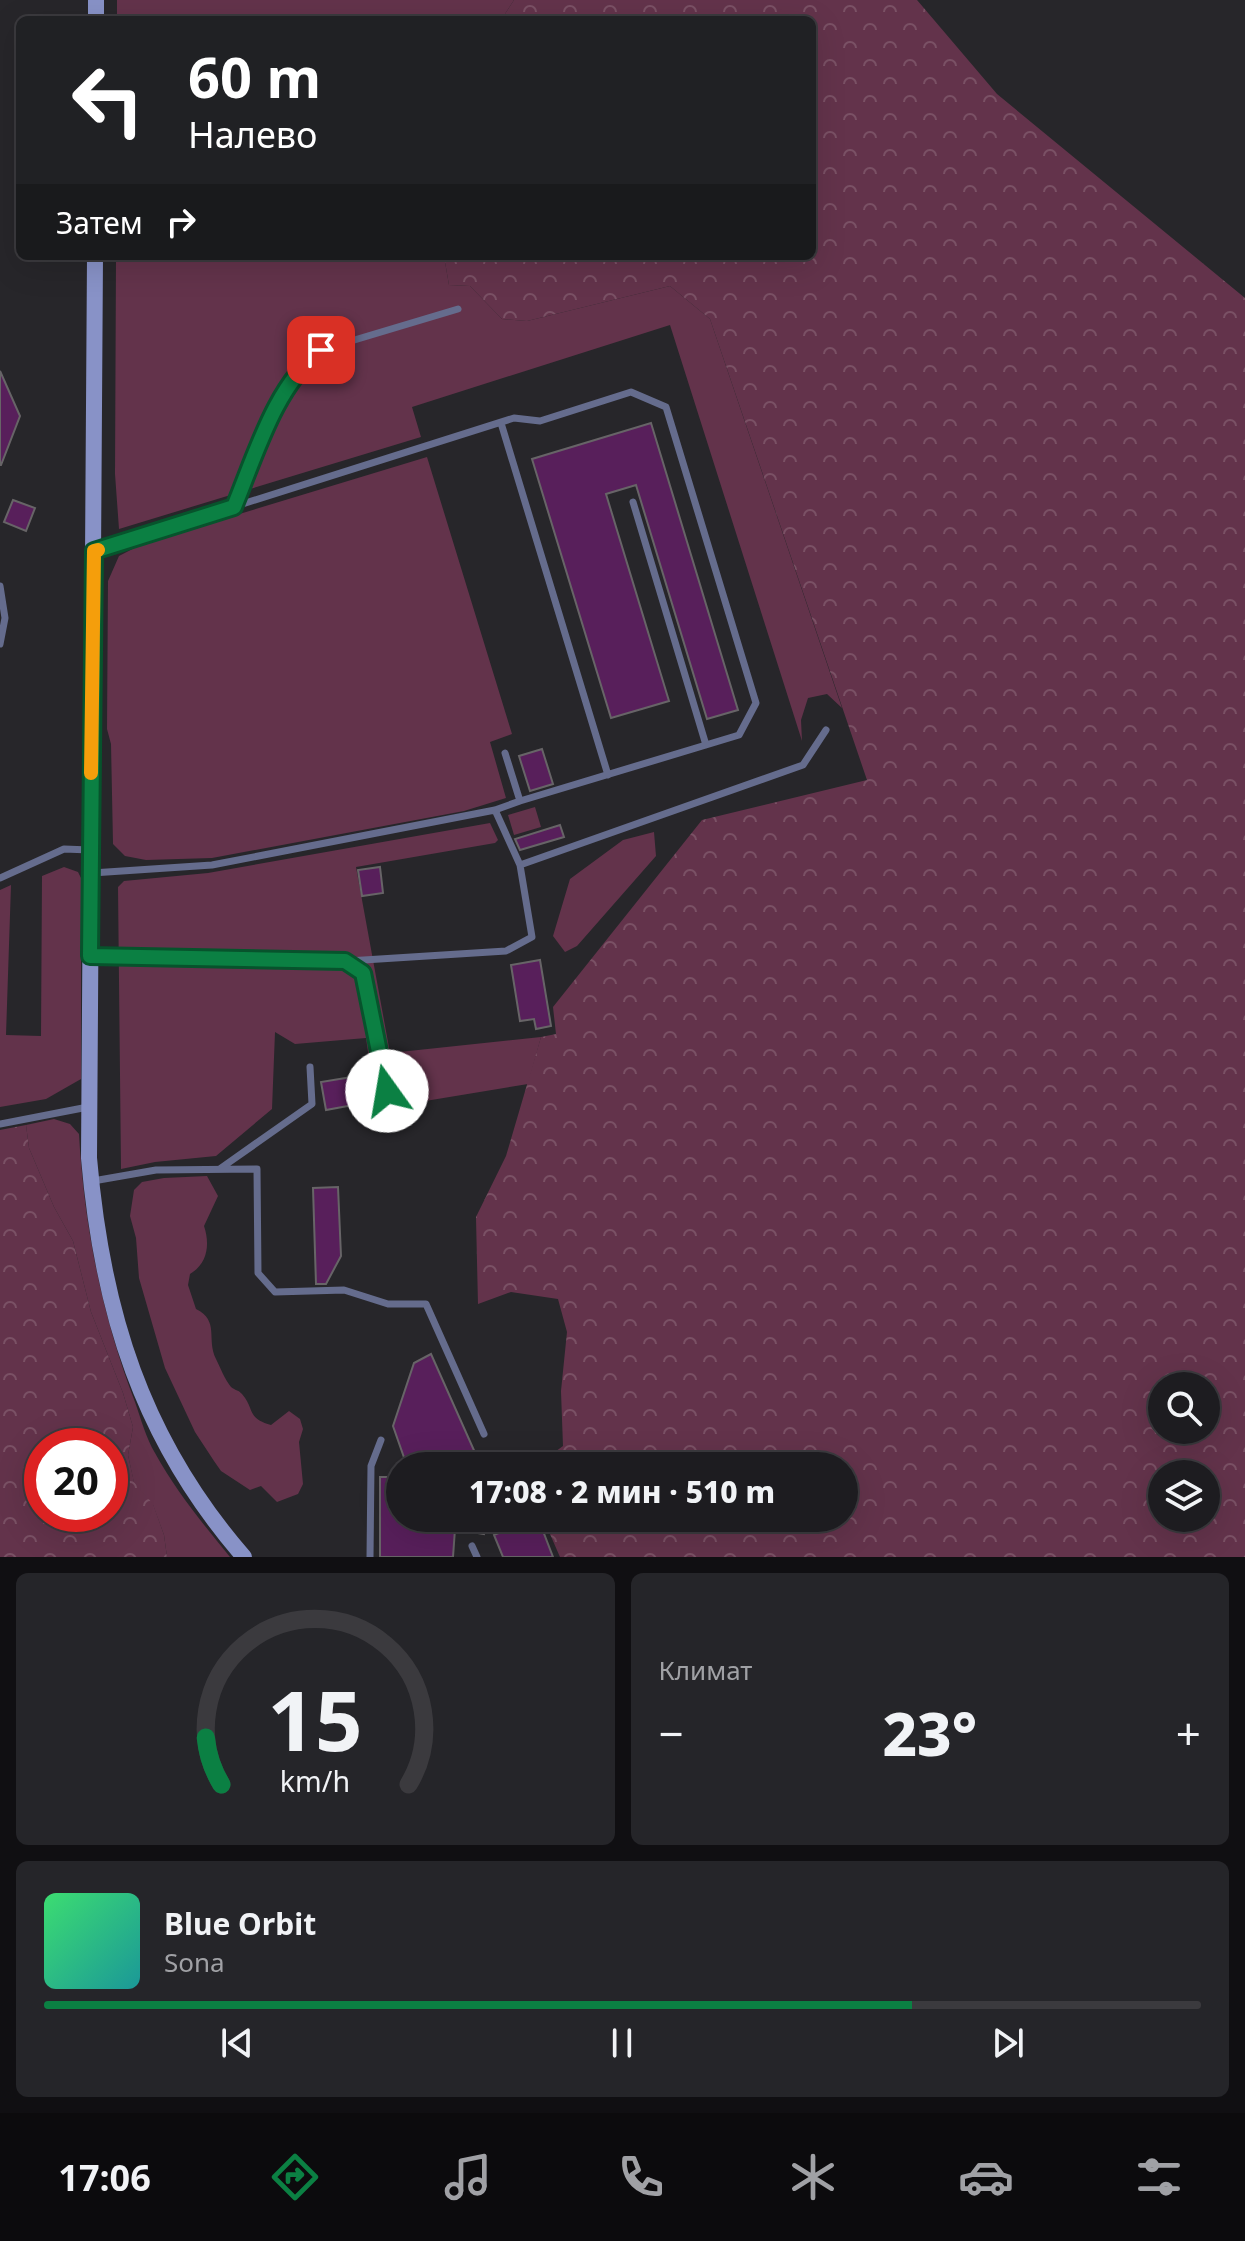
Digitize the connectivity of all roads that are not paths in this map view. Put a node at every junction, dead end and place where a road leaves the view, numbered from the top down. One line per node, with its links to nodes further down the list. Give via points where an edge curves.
1 (95, 260): 6 (street)
2 (458, 309): 5 (lane, via 321,350 307,361 288,383)
3 (501, 423): 5 (lane); 10 (lane, via 514,418 540,421 631,392 666,407 756,703 739,735); 12 (lane)
4 (633, 502): 10 (lane)
5 (234, 507): 6 (lane)
6 (94, 551): 15 (street)
7 (0, 586): 8 (lane, via 5,618)
8 (0, 644)
9 (826, 730): 16 (lane, via 803,765)
10 (706, 745): 12 (lane)
11 (505, 753): 13 (lane)
12 (608, 775): 13 (lane)
13 (520, 801): 14 (lane)
14 (495, 810): 16 (lane); 17 (lane, via 212,865)
15 (90, 850): 17 (street); 18 (lane, via 64,849)
16 (520, 865): 20 (lane, via 532,937 506,951)
17 (90, 873): 19 (street)
18 (0, 878)
19 (90, 956): 20 (lane); 23 (street)
20 (345, 961): 22 (lane, via 363,973)
21 (310, 1067): 25 (lane, via 312,1104)
22 (387, 1091)
23 (89, 1107): 24 (lane); 26 (street)
24 (0, 1124)
25 (220, 1169): 26 (lane, via 156,1170); 27 (lane, via 257,1169 258,1273 275,1292 344,1290 388,1304 426,1304)
26 (91, 1181): 30 (street, via 113,1309 153,1419 190,1488)
27 (484, 1434)
28 (381, 1440): 31 (lane, via 371,1466)
29 (472, 1546): 32 (lane)
30 (244, 1557)
31 (370, 1557)
32 (477, 1557)

